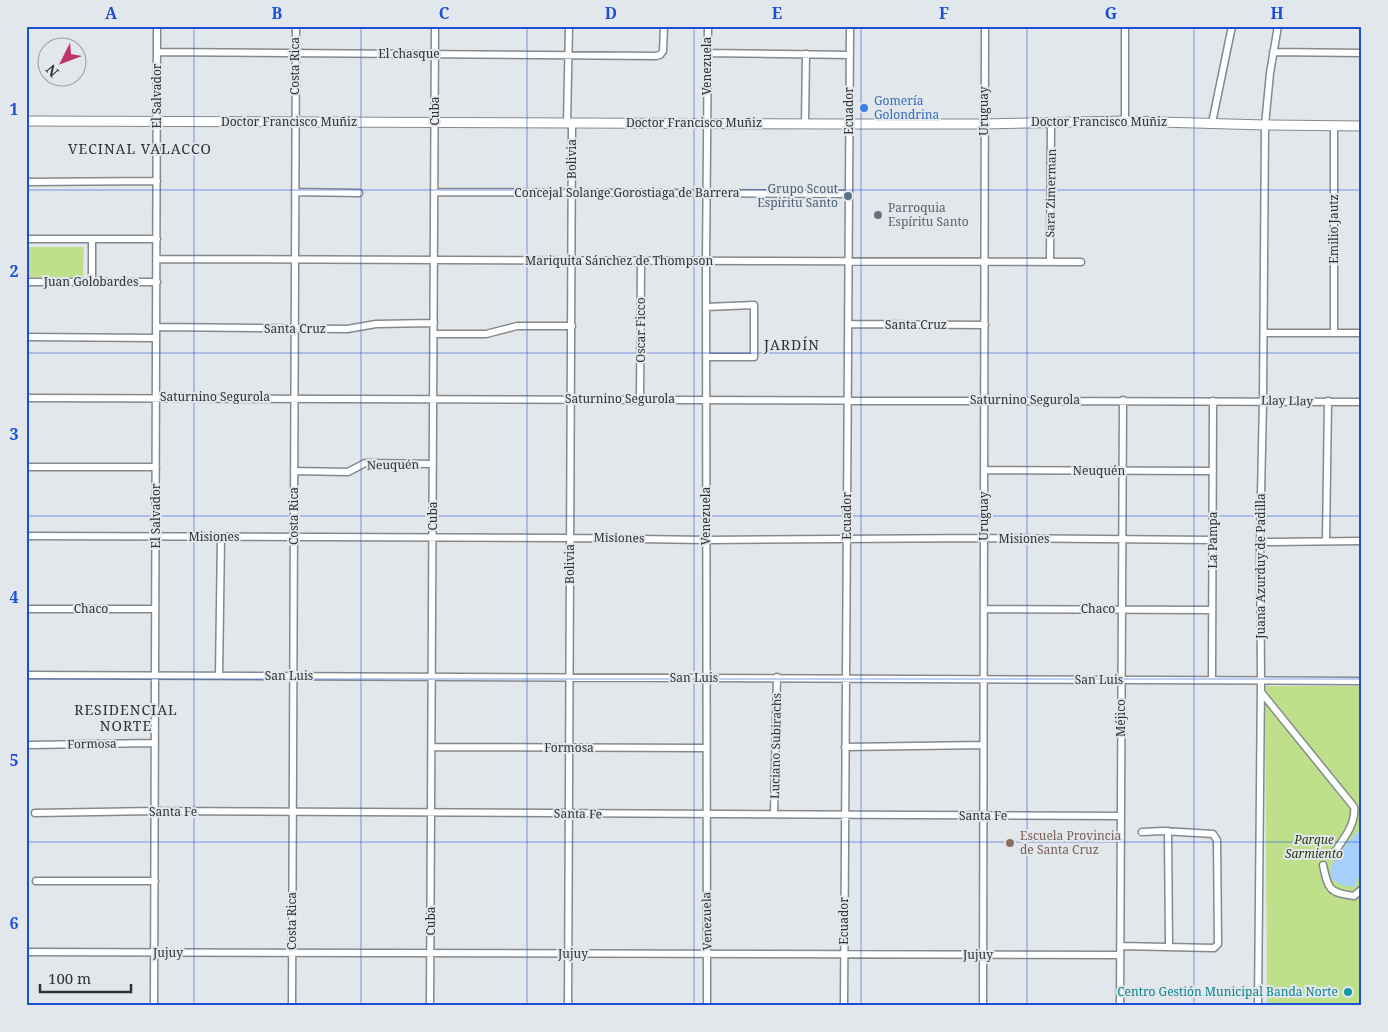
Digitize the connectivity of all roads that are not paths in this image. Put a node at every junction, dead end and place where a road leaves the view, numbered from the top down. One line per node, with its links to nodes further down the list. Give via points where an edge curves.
1 (157, 26): 12 (street, El Salvador)
2 (296, 26): 14 (street, Costa Rica)
3 (435, 26): 16 (street, Cuba)
4 (569, 26): 19 (street, Bolivia)
5 (664, 26): 19 (street, El chasque, via 660,55)
6 (708, 26): 15 (street, Venezuela)
7 (850, 26): 20 (street, Ecuador)
8 (985, 26): 32 (street, Uruguay)
9 (1125, 26): 22 (street)
10 (1232, 26): 29 (street)
11 (1278, 26): 13 (street, Juana Azurduy de Padilla)
12 (157, 52): 14 (street, El chasque); 23 (street, El Salvador)
13 (1273, 52): 18 (street); 33 (street, Juana Azurduy de Padilla)
14 (296, 53): 16 (street, El chasque); 25 (street, Costa Rica)
15 (708, 53): 17 (street); 27 (street, Venezuela)
16 (435, 54): 19 (street, El chasque); 24 (street, Cuba)
17 (806, 54): 20 (street); 30 (street)
18 (1362, 54)
19 (569, 55): 26 (street, Bolivia)
20 (850, 55): 31 (street, Ecuador)
21 (26, 121): 23 (main road, Doctor Francisco Muñiz)
22 (1125, 121): 28 (main road, Doctor Francisco Muñiz); 29 (main road, Doctor Francisco Muñiz)
23 (157, 122): 25 (main road, Doctor Francisco Muñiz); 36 (street, El Salvador)
24 (435, 122): 25 (main road, Doctor Francisco Muñiz); 26 (main road, Doctor Francisco Muñiz); 39 (street, Cuba)
25 (295, 123): 38 (street, Costa Rica)
26 (570, 123): 27 (main road, Doctor Francisco Muñiz); 41 (street, Bolivia)
27 (707, 123): 30 (main road, Doctor Francisco Muñiz); 42 (street, Venezuela)
28 (1052, 123): 32 (main road, Doctor Francisco Muñiz); 55 (street, Sara Zimerman)
29 (1212, 123): 33 (main road, Doctor Francisco Muñiz)
30 (805, 124): 31 (main road, Doctor Francisco Muñiz)
31 (849, 124): 32 (main road, Doctor Francisco Muñiz); 43 (street, Ecuador)
32 (984, 124): 54 (street, Uruguay)
33 (1265, 125): 34 (main road, Doctor Francisco Muñiz); 67 (street, Juana Azurduy de Padilla)
34 (1334, 126): 35 (main road, Doctor Francisco Muñiz); 68 (street, Emilio Jautz)
35 (1362, 126)
36 (157, 181): 37 (street); 46 (street, El Salvador)
37 (26, 182)
38 (295, 192): 40 (street); 48 (street, Costa Rica)
39 (434, 192): 41 (street, Concejal Solange Gorostiaga de Barrera); 49 (street, Cuba)
40 (359, 193)
41 (572, 193): 42 (street, Concejal Solange Gorostiaga de Barrera); 50 (street, Bolivia)
42 (706, 194): 43 (street, Concejal Solange Gorostiaga de Barrera); 52 (street, Venezuela)
43 (849, 194): 53 (street, Ecuador)
44 (26, 239): 45 (street)
45 (92, 239): 46 (street); 58 (street)
46 (157, 239): 47 (street, El Salvador)
47 (156, 259): 48 (street, Mariquita Sánchez de Thompson); 59 (street, El Salvador)
48 (295, 261): 49 (street, Mariquita Sánchez de Thompson); 66 (street, Costa Rica)
49 (434, 261): 50 (street, Mariquita Sánchez de Thompson); 61 (street, Cuba)
50 (572, 261): 51 (street, Mariquita Sánchez de Thompson); 64 (street, Bolivia)
51 (641, 261): 52 (street, Mariquita Sánchez de Thompson); 79 (street, Oscar Ficco)
52 (706, 262): 53 (street, Mariquita Sánchez de Thompson); 60 (street, Venezuela)
53 (848, 262): 54 (street, Mariquita Sánchez de Thompson); 62 (street, Ecuador)
54 (986, 262): 55 (street, Mariquita Sánchez de Thompson); 63 (street, Uruguay)
55 (1050, 262): 56 (street, Mariquita Sánchez de Thompson)
56 (1081, 262)
57 (26, 282): 58 (street, Juan Golobardes)
58 (92, 282): 59 (street, Juan Golobardes)
59 (156, 282): 65 (street, El Salvador)
60 (706, 307): 73 (street, Venezuela); 73 (street, via 754,305 754,357)
61 (434, 323): 66 (street, Santa Cruz); 70 (street, Cuba)
62 (848, 324): 63 (street, Santa Cruz); 81 (street, Ecuador)
63 (985, 325): 82 (street, Uruguay)
64 (572, 326): 70 (street, via 517,326 486,334); 78 (street, Bolivia)
65 (156, 327): 66 (street, Santa Cruz); 72 (street, El Salvador)
66 (295, 329): 76 (street, Costa Rica)
67 (1264, 332): 68 (street); 85 (street, Juana Azurduy de Padilla)
68 (1334, 332): 69 (street)
69 (1362, 333)
70 (434, 334): 77 (street, Cuba)
71 (26, 337): 72 (street)
72 (156, 338): 74 (street, El Salvador)
73 (706, 357): 80 (street, Venezuela)
74 (156, 397): 75 (street, Saturnino Segurola); 76 (street, Saturnino Segurola); 90 (street, El Salvador)
75 (26, 398)
76 (294, 398): 77 (street, Saturnino Segurola); 92 (street, Costa Rica)
77 (433, 398): 78 (street, Saturnino Segurola); 88 (street, Cuba)
78 (571, 398): 79 (street, Saturnino Segurola); 100 (street, Bolivia)
79 (640, 399): 80 (street, Saturnino Segurola)
80 (706, 399): 81 (street, Saturnino Segurola); 104 (street, Venezuela)
81 (847, 399): 82 (street, Saturnino Segurola); 102 (street, Ecuador)
82 (985, 400): 83 (street, Saturnino Segurola); 91 (street, Uruguay)
83 (1123, 400): 84 (street, Saturnino Segurola); 93 (street, Méjico)
84 (1213, 401): 85 (street, Llay Llay); 94 (street, La Pampa)
85 (1264, 401): 86 (street, Llay Llay); 107 (street, Juana Azurduy de Padilla)
86 (1328, 401): 87 (street, Llay Llay); 108 (street)
87 (1362, 402)
88 (433, 464): 92 (street, Neuquén, via 365,463 348,472); 99 (street, Cuba)
89 (26, 466): 90 (street)
90 (156, 467): 96 (street, El Salvador)
91 (984, 470): 93 (street, Neuquén); 101 (street, Uruguay)
92 (294, 471): 98 (street, Costa Rica)
93 (1123, 471): 94 (street, Neuquén); 103 (street, Méjico)
94 (1213, 471): 105 (street, La Pampa)
95 (26, 536): 96 (street, Misiones)
96 (156, 537): 97 (street, Misiones); 110 (street, El Salvador)
97 (221, 537): 98 (street, Misiones); 116 (street)
98 (294, 537): 99 (street, Misiones); 117 (street, Costa Rica)
99 (433, 537): 100 (street, Misiones); 118 (street, Cuba)
100 (571, 538): 104 (street, Misiones); 119 (street, Bolivia)
101 (984, 538): 102 (street, Misiones); 103 (street, Misiones); 111 (street, Uruguay)
102 (846, 539): 104 (street, Misiones); 122 (street, Ecuador)
103 (1122, 539): 105 (street, Misiones); 112 (street, Méjico)
104 (706, 540): 120 (street, Venezuela)
105 (1213, 540): 113 (street, La Pampa)
106 (1362, 541): 108 (street)
107 (1260, 542): 108 (street); 126 (street, Juana Azurduy de Padilla)
108 (1326, 542)
109 (26, 609): 110 (street, Chaco)
110 (156, 609): 115 (street, El Salvador)
111 (984, 609): 112 (street, Chaco); 123 (street, Uruguay)
112 (1122, 610): 113 (street, Chaco); 124 (street, Méjico)
113 (1212, 610): 125 (street, La Pampa)
114 (26, 675): 115 (street, San Luis)
115 (155, 675): 116 (street, San Luis); 129 (street, El Salvador)
116 (219, 675): 117 (street, San Luis)
117 (293, 676): 118 (street, San Luis); 137 (street, Costa Rica)
118 (432, 676): 119 (street, San Luis); 133 (street, Cuba)
119 (570, 677): 120 (street, San Luis); 134 (street, Bolivia)
120 (706, 678): 121 (street, San Luis); 135 (street, Venezuela)
121 (777, 678): 122 (street, San Luis); 141 (street, Luciano Subirachs)
122 (846, 679): 123 (street, San Luis); 132 (street, Ecuador)
123 (983, 679): 124 (street, San Luis); 131 (street, Uruguay)
124 (1122, 680): 125 (street, San Luis); 145 (street, Méjico)
125 (1212, 680): 126 (street, San Luis)
126 (1261, 681): 127 (street, San Luis); 128 (street, Juana Azurduy de Padilla)
127 (1362, 681)
128 (1261, 692): 148 (street, via 1354,807 1352,826); 172 (street, Juana Azurduy de Padilla)
129 (155, 743): 130 (street, Formosa); 136 (street, El Salvador)
130 (29, 745)
131 (983, 745): 132 (street); 144 (street, Uruguay)
132 (845, 746): 143 (street, Ecuador)
133 (432, 748): 134 (street, Formosa); 139 (street, Cuba)
134 (570, 748): 135 (street, Formosa); 140 (street, Bolivia)
135 (706, 748): 142 (street, Venezuela)
136 (155, 811): 137 (street, Santa Fe); 138 (street, Santa Fe); 151 (street, El Salvador)
137 (292, 812): 139 (street, Santa Fe); 157 (street, Costa Rica)
138 (35, 813)
139 (431, 813): 140 (street, Santa Fe); 158 (street, Cuba)
140 (569, 813): 142 (street, Santa Fe); 159 (street, Bolivia)
141 (774, 814): 142 (street, Santa Fe); 143 (street, Santa Fe)
142 (706, 815): 160 (street, Venezuela)
143 (845, 816): 144 (street, Santa Fe); 161 (street, Ecuador)
144 (982, 816): 145 (street, Santa Fe); 162 (street, Uruguay)
145 (1121, 816): 153 (street, Méjico)
146 (1168, 831): 147 (street); 154 (street); 154 (street, via 1214,834 1217,840 1218,944 1214,948)
147 (1142, 832)
148 (1336, 850)
149 (1322, 865): 152 (street, via 1331,890 1354,896)
150 (36, 881): 151 (street)
151 (155, 881): 156 (street, El Salvador)
152 (1362, 888)
153 (1120, 946): 154 (street); 163 (street, Méjico)
154 (1169, 947)
155 (26, 952): 156 (street, Jujuy)
156 (154, 953): 157 (street, Jujuy); 164 (street, El Salvador)
157 (292, 953): 158 (street, Jujuy); 165 (street, Costa Rica)
158 (430, 953): 159 (street, Jujuy); 166 (street, Cuba)
159 (569, 954): 160 (street, Jujuy); 167 (street, Bolivia)
160 (707, 954): 161 (street, Jujuy); 168 (street, Venezuela)
161 (844, 954): 162 (street, Jujuy); 169 (street, Ecuador)
162 (983, 955): 163 (street, Jujuy); 170 (street, Uruguay)
163 (1120, 955): 171 (street, Méjico)
164 (154, 1006)
165 (292, 1006)
166 (430, 1006)
167 (568, 1006)
168 (707, 1006)
169 (844, 1006)
170 (983, 1006)
171 (1120, 1006)
172 (1258, 1006)

